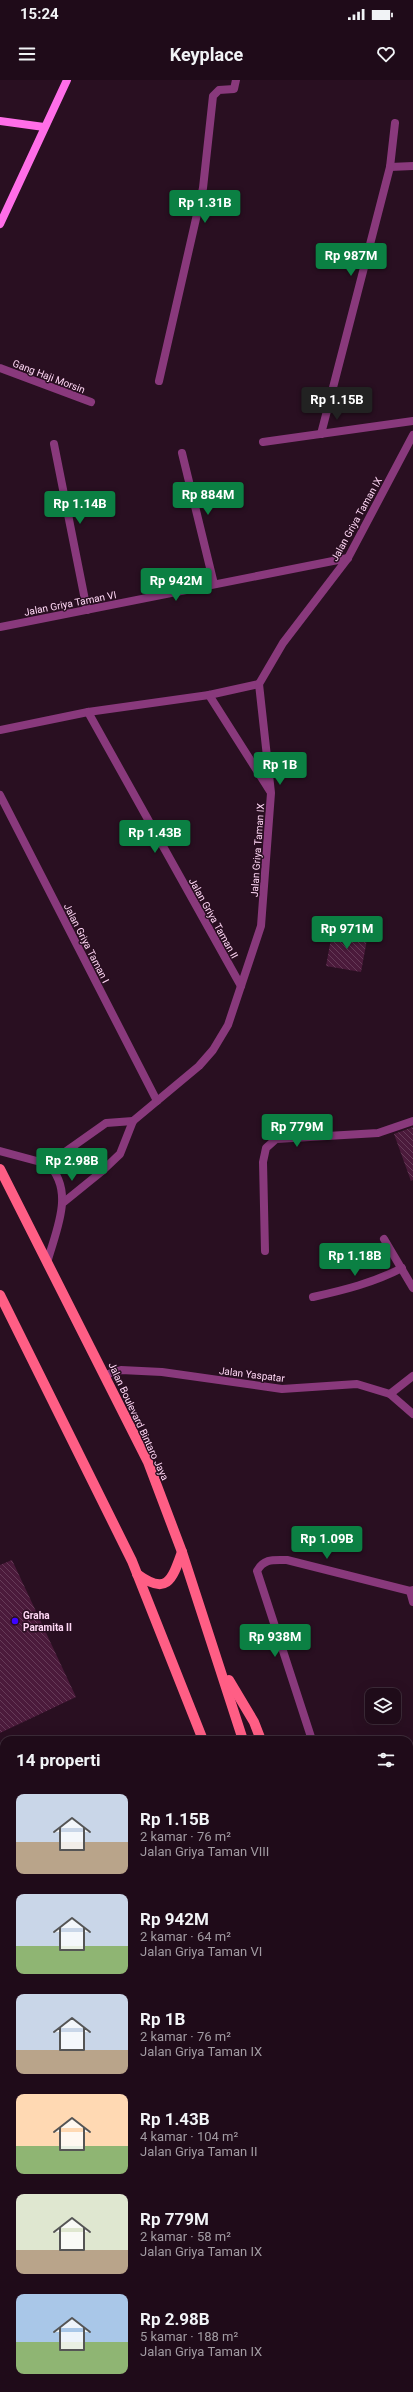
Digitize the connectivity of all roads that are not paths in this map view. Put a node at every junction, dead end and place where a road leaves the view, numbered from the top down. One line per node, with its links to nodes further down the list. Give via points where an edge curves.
1 (67, 80): 5 (main road)
2 (236, 80): 10 (street, via 236,88 219,90 213,96 203,188)
3 (0, 121): 5 (main road)
4 (395, 123): 7 (street)
5 (44, 127): 8 (main road)
6 (413, 166): 7 (street)
7 (390, 167): 13 (street)
8 (0, 224)
9 (0, 368): 11 (street, Gang Haji Morsin)
10 (159, 381)
11 (91, 402)
12 (413, 421): 13 (street)
13 (321, 434): 15 (street)
14 (413, 435): 18 (street, Jalan Griya Taman IX)
15 (263, 442)
16 (54, 444): 20 (street)
17 (182, 453): 19 (street)
18 (348, 558): 19 (street, Jalan Griya Taman VI); 22 (street, Jalan Griya Taman IX, via 283,643)
19 (214, 584): 20 (street, Jalan Griya Taman VI)
20 (87, 610): 21 (street, Jalan Griya Taman VI)
21 (0, 627)
22 (259, 684): 23 (street); 26 (street, Jalan Griya Taman IX)
23 (209, 695): 24 (street); 26 (street)
24 (88, 712): 25 (street); 28 (street, Jalan Griya Taman II)
25 (0, 730)
26 (271, 793): 28 (street, Jalan Griya Taman IX, via 261,926)
27 (0, 795): 29 (street, Jalan Griya Taman I)
28 (241, 986): 29 (street, Jalan Griya Taman IX, via 228,1024 213,1050 199,1066)
29 (157, 1101): 30 (street, Jalan Griya Taman IX)
30 (133, 1121): 33 (street, via 106,1123); 35 (street, Jalan Griya Taman IX, via 120,1154)
31 (413, 1121): 37 (street, via 378,1133 276,1139 266,1148 263,1162)
32 (0, 1151): 33 (street)
33 (48, 1164): 35 (street, via 62,1189)
34 (0, 1169): 38 (main road, Jalan Boulevard Bintaro Jaya)
35 (64, 1202): 38 (street)
36 (384, 1239): 39 (street)
37 (265, 1251)
38 (47, 1263): 43 (main road, Jalan Boulevard Bintaro Jaya)
39 (402, 1268): 40 (street); 42 (street, via 361,1285)
40 (413, 1288)
41 (0, 1295): 48 (main road)
42 (313, 1297)
43 (105, 1375): 45 (street, Jalan Yaspatar, via 121,1370 162,1372 282,1389 357,1384); 47 (main road, Jalan Boulevard Bintaro Jaya, via 148,1462)
44 (413, 1376): 45 (street)
45 (390, 1394): 46 (street)
46 (413, 1414)
47 (182, 1552): 48 (main road, via 171,1579 163,1584 151,1584); 51 (main road, Jalan Boulevard Bintaro Jaya)
48 (137, 1574): 52 (main road)
49 (411, 1591): 50 (street); 55 (street, via 287,1560 267,1560 260,1564 257,1571)
50 (413, 1602)
51 (221, 1666): 53 (main road, Jalan Boulevard Bintaro Jaya); 54 (main road)
52 (201, 1736)
53 (242, 1736)
54 (259, 1736)
55 (311, 1736)

